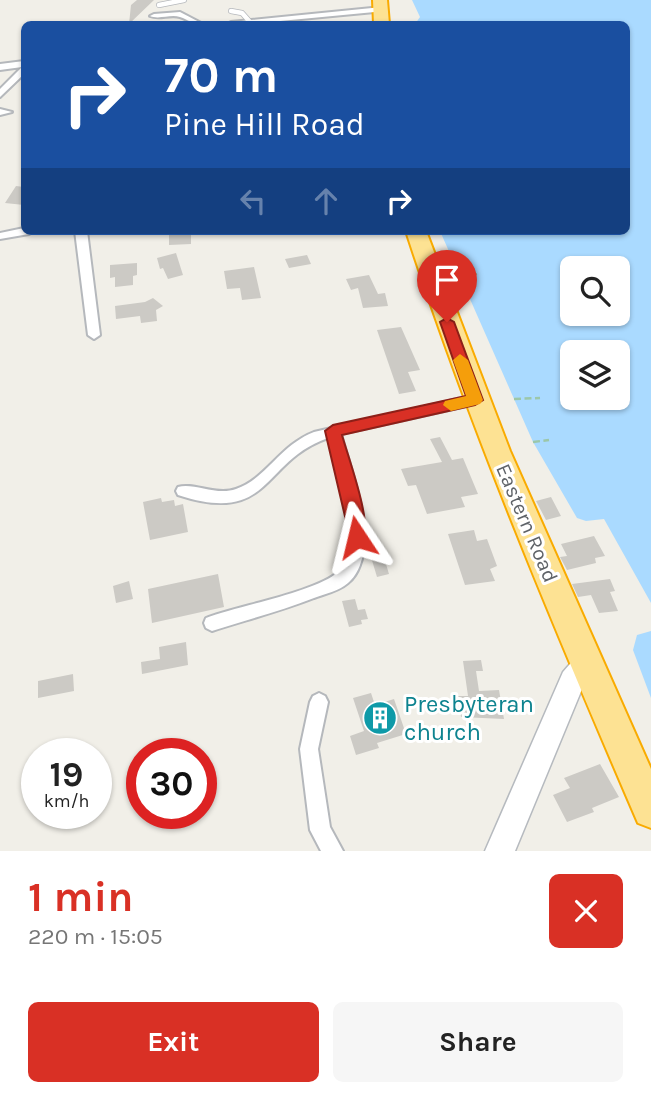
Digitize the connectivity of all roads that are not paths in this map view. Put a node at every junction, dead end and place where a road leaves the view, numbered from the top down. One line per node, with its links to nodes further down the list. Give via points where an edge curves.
1 (184, 0): 2 (lane)
2 (159, 5)
3 (231, 11): 7 (lane, via 243,13)
4 (381, 11): 8 (street)
5 (154, 16): 6 (street, via 180,13)
6 (194, 21)
7 (249, 21)
8 (262, 21)
9 (0, 67): 10 (street)
10 (21, 67)
11 (21, 70): 12 (street)
12 (0, 94)
13 (21, 232): 16 (street)
14 (82, 235): 17 (street)
15 (417, 235): 18 (highway, Eastern Road)
16 (0, 236)
17 (94, 335)
18 (475, 400): 19 (street); 22 (highway, Eastern Road)
19 (333, 431): 20 (street, via 289,452 246,492 212,500); 21 (street, via 355,516 353,564 344,577 310,592)
20 (183, 491)
21 (212, 623)
22 (585, 666): 24 (highway, Eastern Road); 26 (street, via 572,681)
23 (319, 702): 25 (street, via 309,748 320,830)
24 (651, 810)
25 (333, 851)
26 (500, 851)

